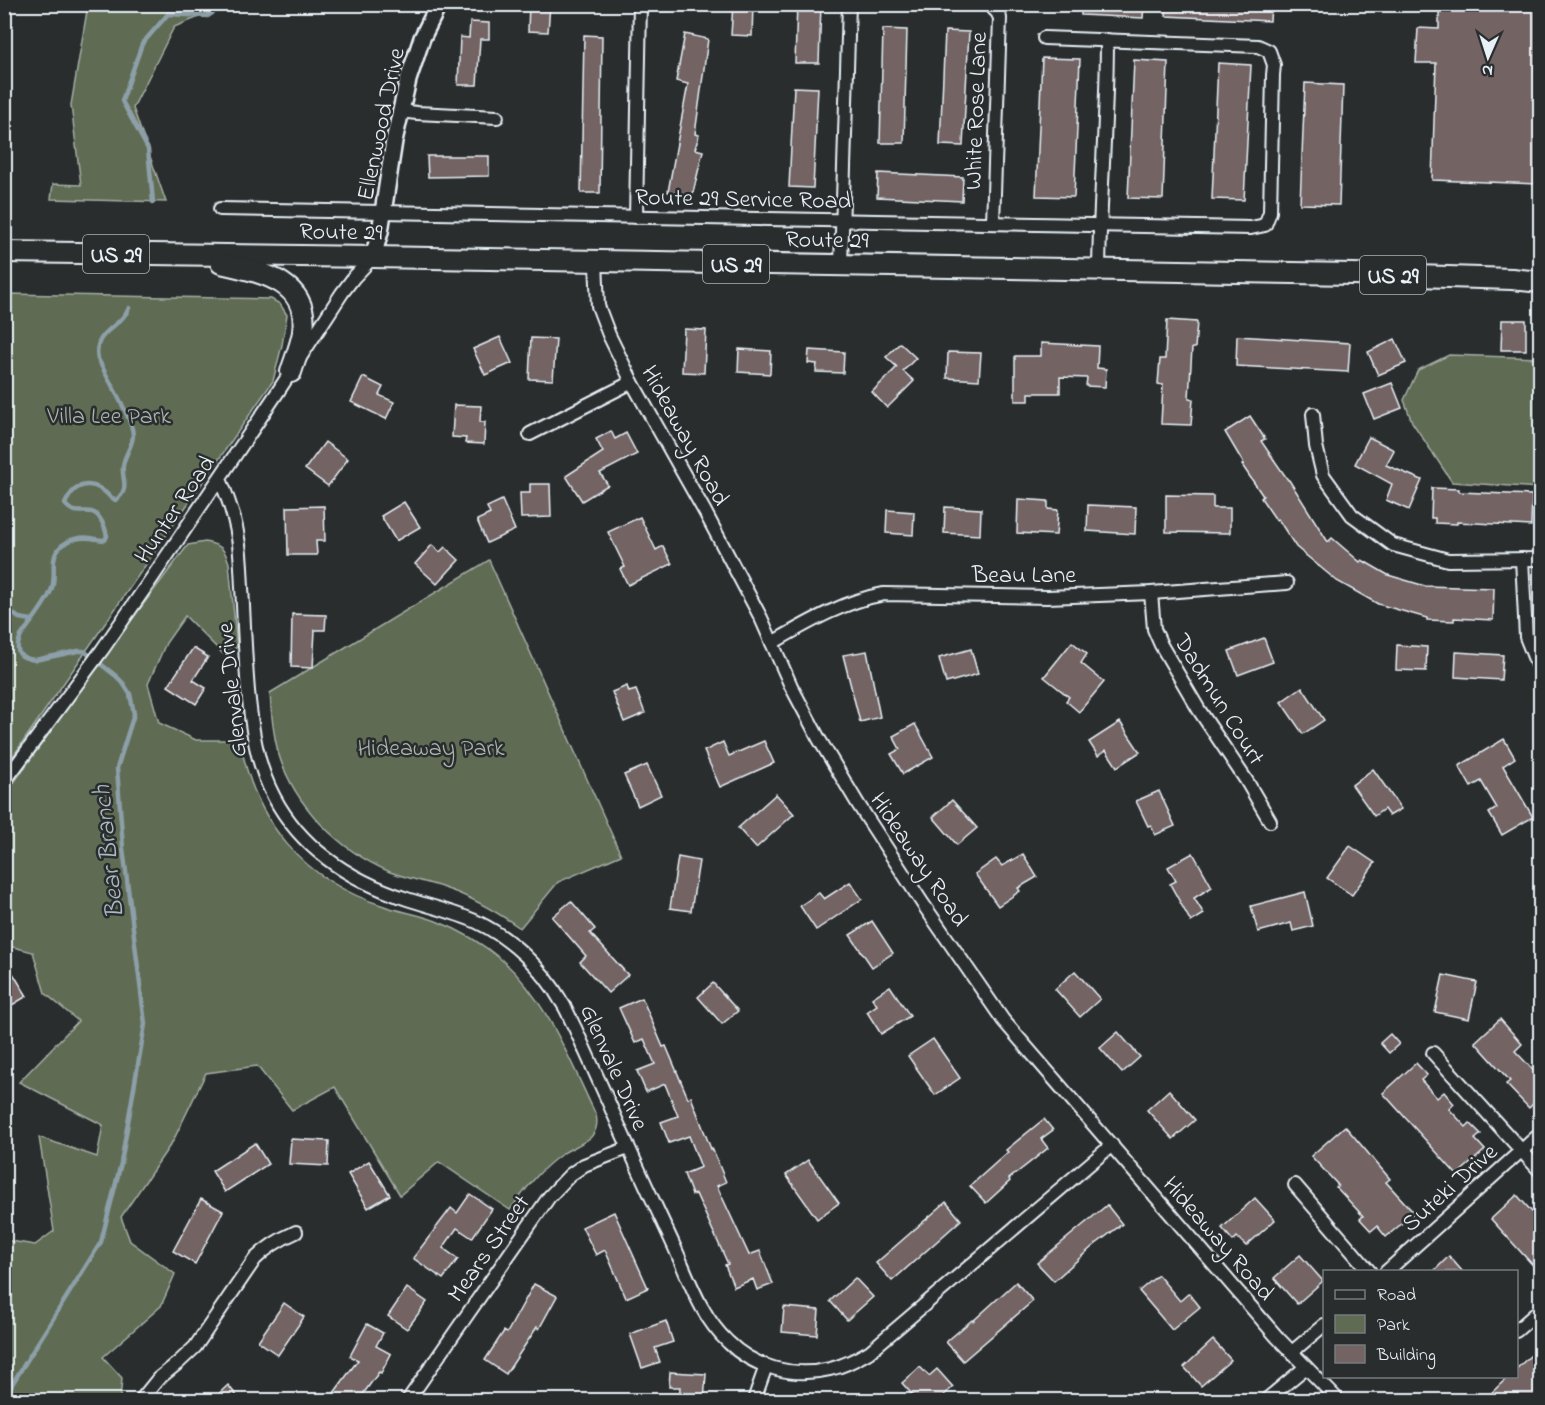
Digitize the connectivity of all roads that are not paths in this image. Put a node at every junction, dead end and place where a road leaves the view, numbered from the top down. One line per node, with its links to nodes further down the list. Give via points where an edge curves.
1 (439, 4): 9 (street, Ellenwood Drive, via 414,58)
2 (640, 4): 13 (street)
3 (662, 4): 4 (street)
4 (670, 4)
5 (849, 4): 14 (street)
6 (988, 4): 15 (street, White Rose Lane, via 1000,18)
7 (1044, 38): 8 (street)
8 (1107, 40): 16 (street); 16 (street, Route 29 Service Road, via 1258,46 1269,51 1274,65 1270,212 1265,225 1251,228)
9 (400, 111): 10 (street); 12 (street, Ellenwood Drive)
10 (497, 117)
11 (220, 209): 12 (street, Route 29 Service Road)
12 (384, 212): 13 (street, Route 29 Service Road); 19 (street, Ellenwood Drive)
13 (636, 217): 14 (street, Route 29 Service Road)
14 (842, 220): 15 (street, Route 29 Service Road); 21 (street)
15 (993, 223): 16 (street, Route 29 Service Road)
16 (1100, 225): 22 (street)
17 (4, 252): 18 (main road, Route 29 / US 29)
18 (189, 255): 19 (main road, Route 29 / US 29); 24 (main road, via 260,273 290,289 299,302 304,323)
19 (373, 257): 20 (main road, Route 29 / US 29); 24 (street, Hunter Road, via 342,293)
20 (596, 262): 21 (main road, Route 29 / US 29); 25 (street, Hideaway Road, via 598,306)
21 (841, 265): 22 (main road, Route 29 / US 29)
22 (1099, 270): 23 (main road, Route 29 / US 29)
23 (1540, 282)
24 (291, 372): 28 (street, Hunter Road)
25 (632, 382): 27 (street); 33 (street, Hideaway Road, via 700,502)
26 (1313, 414): 29 (street, via 1323,475 1352,515 1393,545 1448,560)
27 (530, 434)
28 (220, 479): 35 (street, Hunter Road, via 102,650); 40 (street, Glenvale Drive, via 238,538 251,726 261,766 276,801 306,841 343,871 384,891 477,922 526,957 561,1000)
29 (1522, 559): 30 (street); 34 (street, via 1526,637)
30 (1540, 559)
31 (1287, 583): 32 (street, Beau Lane)
32 (1151, 593): 33 (street, Beau Lane, via 1047,597 884,594 845,605); 36 (street, Dadmun Court, via 1154,629 1161,645)
33 (772, 643): 39 (street, Hideaway Road, via 819,739 923,904 1003,1020)
34 (1540, 672)
35 (4, 782)
36 (1270, 821)
37 (1433, 1053): 41 (street)
38 (1540, 1134): 41 (street, Suteki Drive)
39 (1112, 1145): 50 (street, Hideaway Road); 51 (street, Glenvale Drive, via 869,1352 832,1369 811,1372)
40 (628, 1148): 51 (street, Glenvale Drive, via 716,1330 744,1355); 54 (street, Mears Street, via 584,1165 549,1197)
41 (1522, 1150): 42 (street); 46 (street, Suteki Drive)
42 (1540, 1171)
43 (1295, 1185): 45 (street)
44 (296, 1232): 53 (street, via 279,1239 255,1259 195,1347 158,1379)
45 (1368, 1270)
46 (1388, 1270)
47 (1540, 1310): 49 (street)
48 (1323, 1326): 50 (street)
49 (1518, 1328)
50 (1292, 1352): 52 (street, Hideaway Road)
51 (766, 1366): 55 (street)
52 (1306, 1367): 56 (street); 57 (street, Hideaway Road)
53 (141, 1401)
54 (408, 1401)
55 (754, 1401)
56 (1266, 1401)
57 (1338, 1401)

